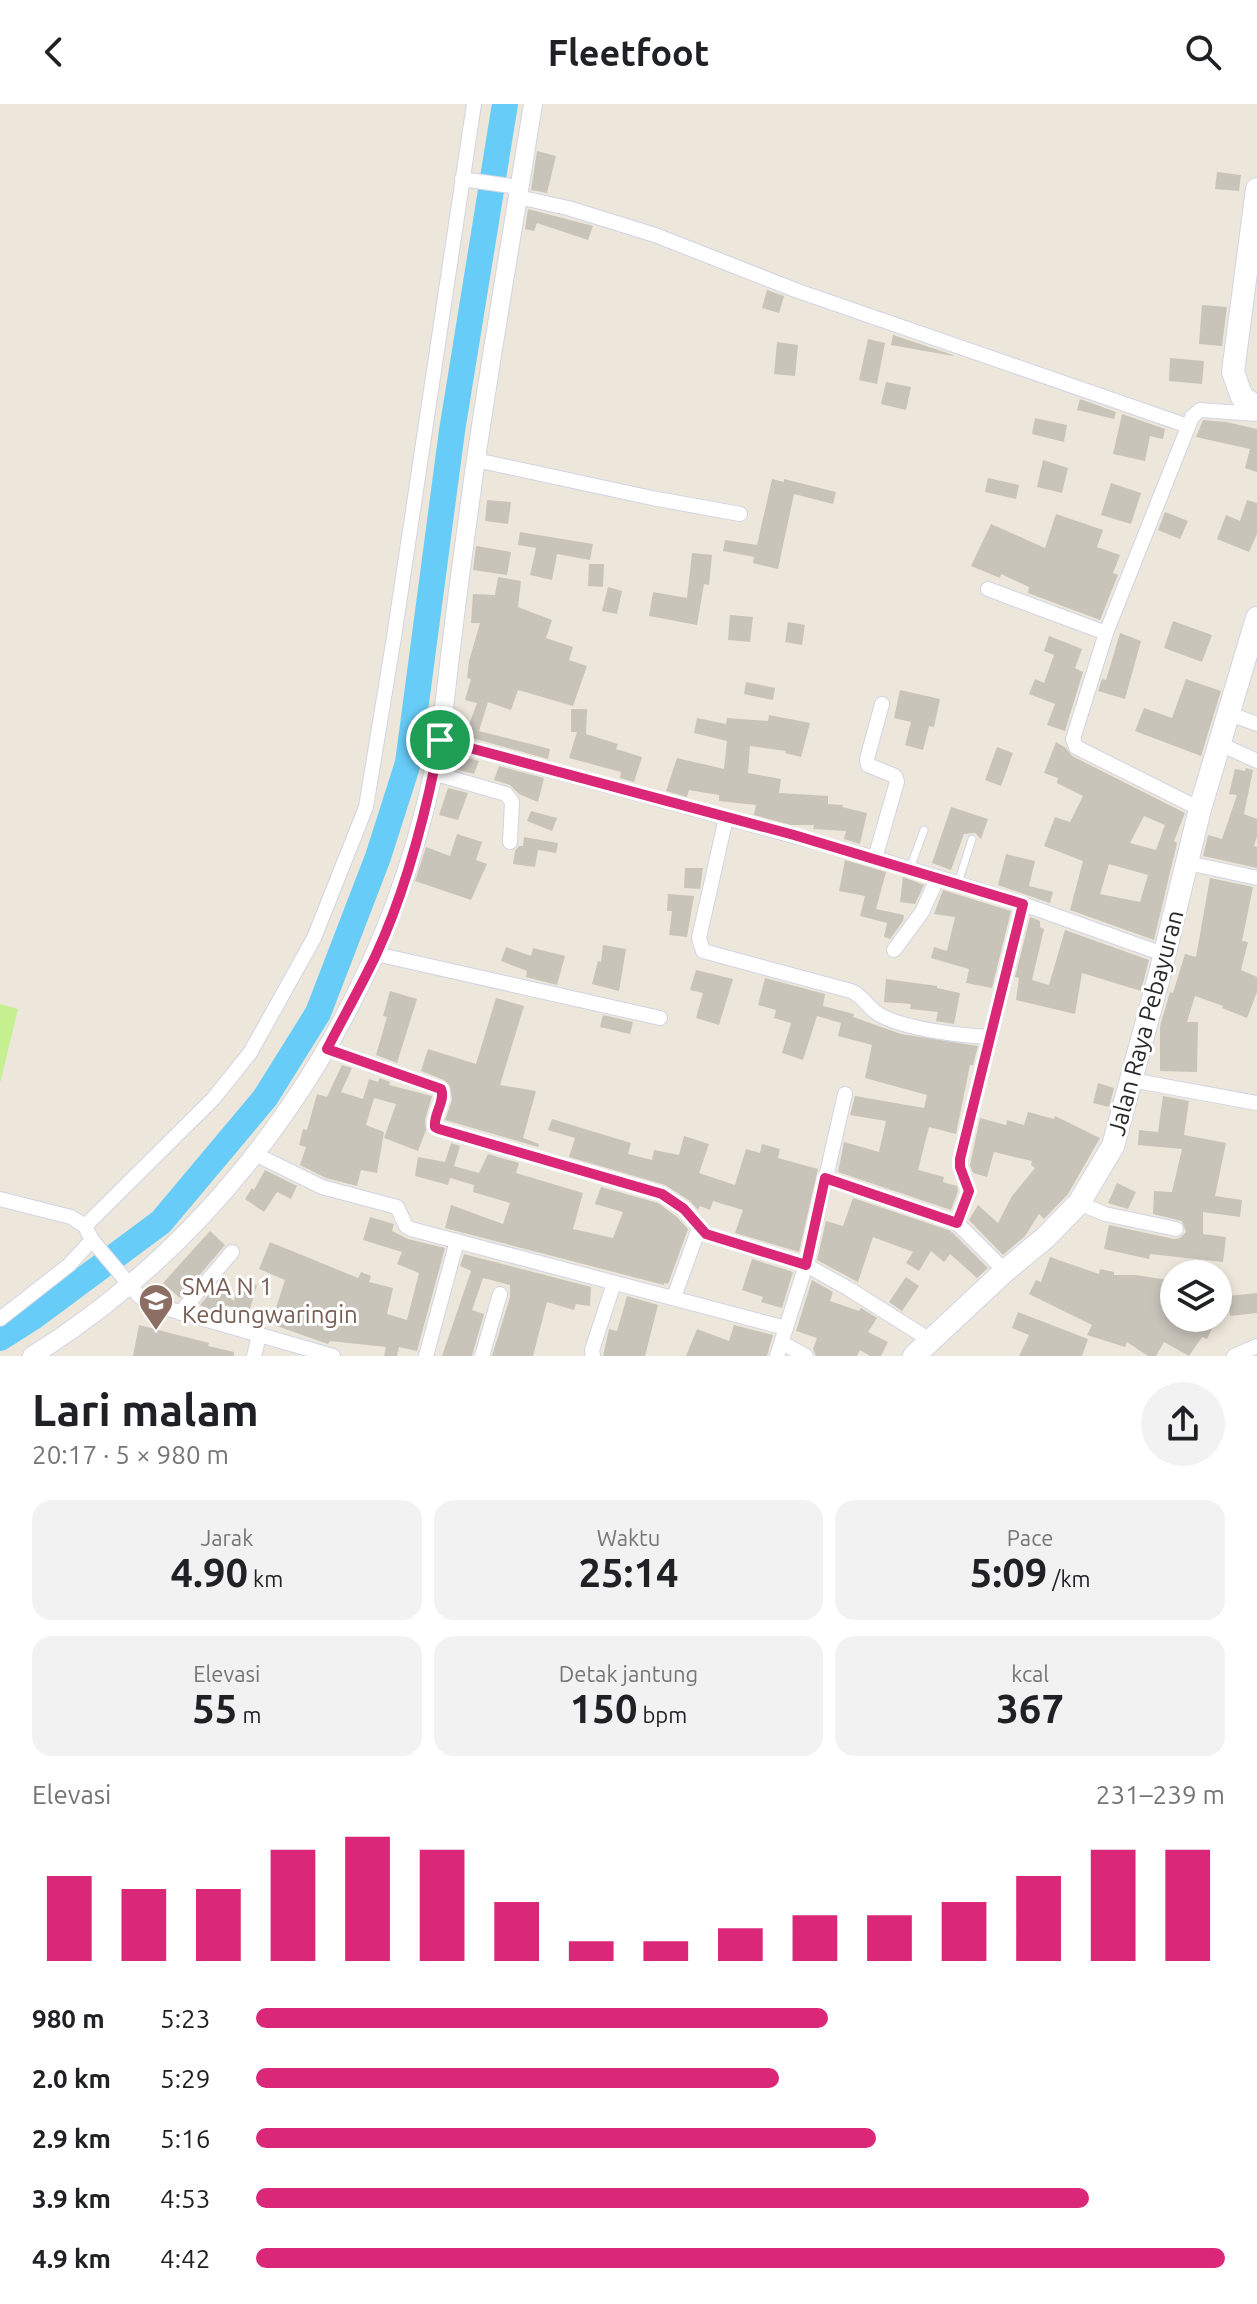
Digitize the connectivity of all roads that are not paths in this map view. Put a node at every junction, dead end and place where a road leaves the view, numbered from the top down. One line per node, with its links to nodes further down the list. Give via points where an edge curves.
1 (474, 104): 3 (street)
2 (533, 104): 5 (street)
3 (462, 179): 5 (street); 50 (street, via 366,807 314,938 250,1053)
4 (1257, 189): 6 (main road)
5 (517, 190): 9 (street); 10 (street)
6 (1254, 237): 7 (main road, via 1233,372 1242,397)
7 (1257, 407)
8 (1257, 414): 9 (street, via 1200,410)
9 (1188, 426): 14 (street)
10 (476, 460): 11 (street); 18 (street)
11 (740, 514)
12 (988, 589): 14 (street)
13 (1257, 618): 16 (main road, Jalan Raya Pebayuran)
14 (1106, 633): 22 (street, via 1073,743)
15 (882, 704): 27 (street, via 868,765 895,776 897,782)
16 (1230, 714): 17 (street); 19 (main road, Jalan Raya Pebayuran)
17 (1257, 724)
18 (440, 740): 21 (street); 23 (street)
19 (1220, 744): 20 (street); 22 (main road, Jalan Raya Pebayuran)
20 (1257, 761)
21 (433, 773): 26 (street, via 506,794 512,802); 35 (street, via 410,864)
22 (1200, 809): 28 (main road, Jalan Raya Pebayuran)
23 (726, 818): 27 (street); 38 (street, via 699,938 703,951 851,991 880,1015 904,1023)
24 (924, 830): 29 (lane)
25 (972, 839): 32 (lane)
26 (510, 842)
27 (875, 858): 29 (street)
28 (1188, 863): 31 (street); 36 (main road, Jalan Raya Pebayuran)
29 (910, 868): 30 (street)
30 (938, 877): 32 (street); 34 (street, via 922,912)
31 (1257, 878)
32 (958, 883): 33 (street)
33 (1023, 904): 36 (street); 38 (street)
34 (894, 950)
35 (376, 954): 37 (street); 39 (street)
36 (1163, 954): 40 (main road, Jalan Raya Pebayuran)
37 (660, 1018)
38 (991, 1037): 47 (street, via 960,1159 969,1191)
39 (327, 1049): 43 (street); 48 (street, via 441,1089 434,1120 439,1129 662,1194)
40 (1131, 1080): 42 (street); 46 (main road, Jalan Raya Pebayuran, via 1113,1146)
41 (845, 1094): 44 (street)
42 (1257, 1103)
43 (255, 1154): 51 (street, via 322,1187 397,1207 411,1229); 55 (street, via 207,1210)
44 (825, 1178): 47 (street); 53 (street)
45 (0, 1199): 50 (street, via 71,1217)
46 (1079, 1203): 49 (street); 54 (main road, Jalan Raya Pebayuran)
47 (957, 1223): 54 (street)
48 (699, 1228): 53 (street); 58 (street)
49 (1176, 1229)
50 (89, 1233): 55 (street); 60 (street, via 69,1265)
51 (457, 1241): 56 (street); 68 (street)
52 (232, 1252): 59 (street)
53 (806, 1265): 62 (street); 64 (street, via 849,1289)
54 (1005, 1271): 64 (main road, Jalan Raya Pebayuran)
55 (125, 1279): 59 (street, via 148,1303); 65 (street, via 81,1322)
56 (614, 1283): 58 (street); 70 (street)
57 (500, 1294): 69 (street)
58 (674, 1297): 62 (street)
59 (180, 1313): 61 (street)
60 (0, 1319)
61 (259, 1336): 66 (street); 67 (street)
62 (782, 1342): 71 (street)
63 (1257, 1346): 72 (street)
64 (922, 1348)
65 (32, 1356)
66 (254, 1356)
67 (333, 1356)
68 (426, 1356)
69 (482, 1356)
70 (593, 1356)
71 (806, 1356)
72 (1234, 1356)

